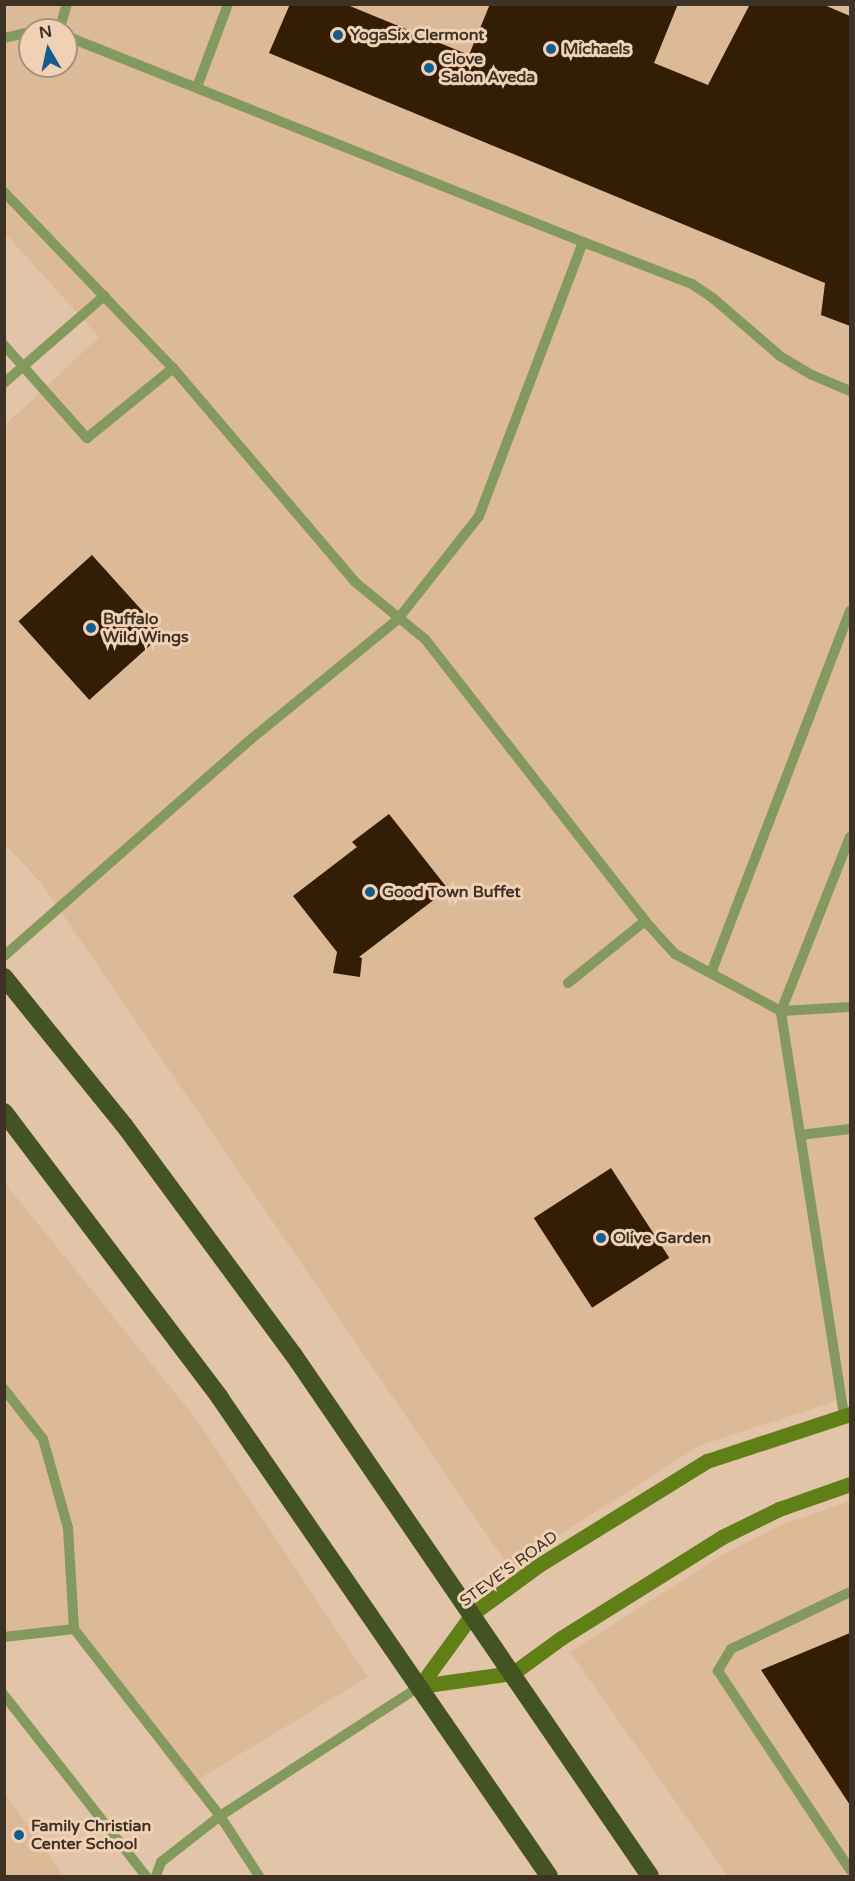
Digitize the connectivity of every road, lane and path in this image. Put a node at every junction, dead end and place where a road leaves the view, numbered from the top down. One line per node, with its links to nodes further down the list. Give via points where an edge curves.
1 (228, 4): 3 (lane)
2 (78, 41): 3 (lane)
3 (197, 87): 5 (lane)
4 (4, 192): 6 (lane)
5 (583, 242): 11 (lane, via 692,284 714,298 780,356); 13 (lane, via 479,516)
6 (104, 296): 8 (lane); 9 (lane)
7 (4, 345): 8 (lane)
8 (24, 367): 9 (lane, via 87,438); 10 (lane)
9 (173, 368): 13 (lane, via 355,582)
10 (4, 383)
11 (850, 391)
12 (850, 611): 17 (lane)
13 (398, 619): 15 (lane, via 425,639); 16 (lane, via 245,744)
14 (850, 837): 21 (lane)
15 (645, 921): 17 (lane, via 675,954); 19 (lane)
16 (4, 956)
17 (711, 973): 21 (lane)
18 (4, 977): 29 (highway, via 123,1125 293,1354)
19 (568, 983)
20 (850, 1008): 21 (lane)
21 (781, 1011): 24 (lane)
22 (4, 1112): 33 (highway, via 220,1398)
23 (850, 1129): 24 (lane)
24 (800, 1135): 26 (lane)
25 (4, 1389): 30 (lane, via 43,1439 68,1527)
26 (847, 1414): 29 (street, STEVE'S ROAD, via 707,1461 539,1565)
27 (850, 1484): 32 (street, via 788,1505 722,1537 561,1638)
28 (850, 1592): 36 (lane, via 731,1649 718,1671)
29 (472, 1613): 32 (highway); 33 (street, STEVE'S ROAD)
30 (74, 1629): 31 (lane); 35 (lane)
31 (4, 1637)
32 (513, 1673): 33 (street); 41 (highway)
33 (420, 1686): 35 (lane); 40 (highway)
34 (4, 1695): 37 (lane)
35 (220, 1816): 38 (lane, via 161,1862); 39 (lane)
36 (850, 1870)
37 (146, 1876)
38 (156, 1876)
39 (259, 1876)
40 (549, 1876)
41 (650, 1876)

